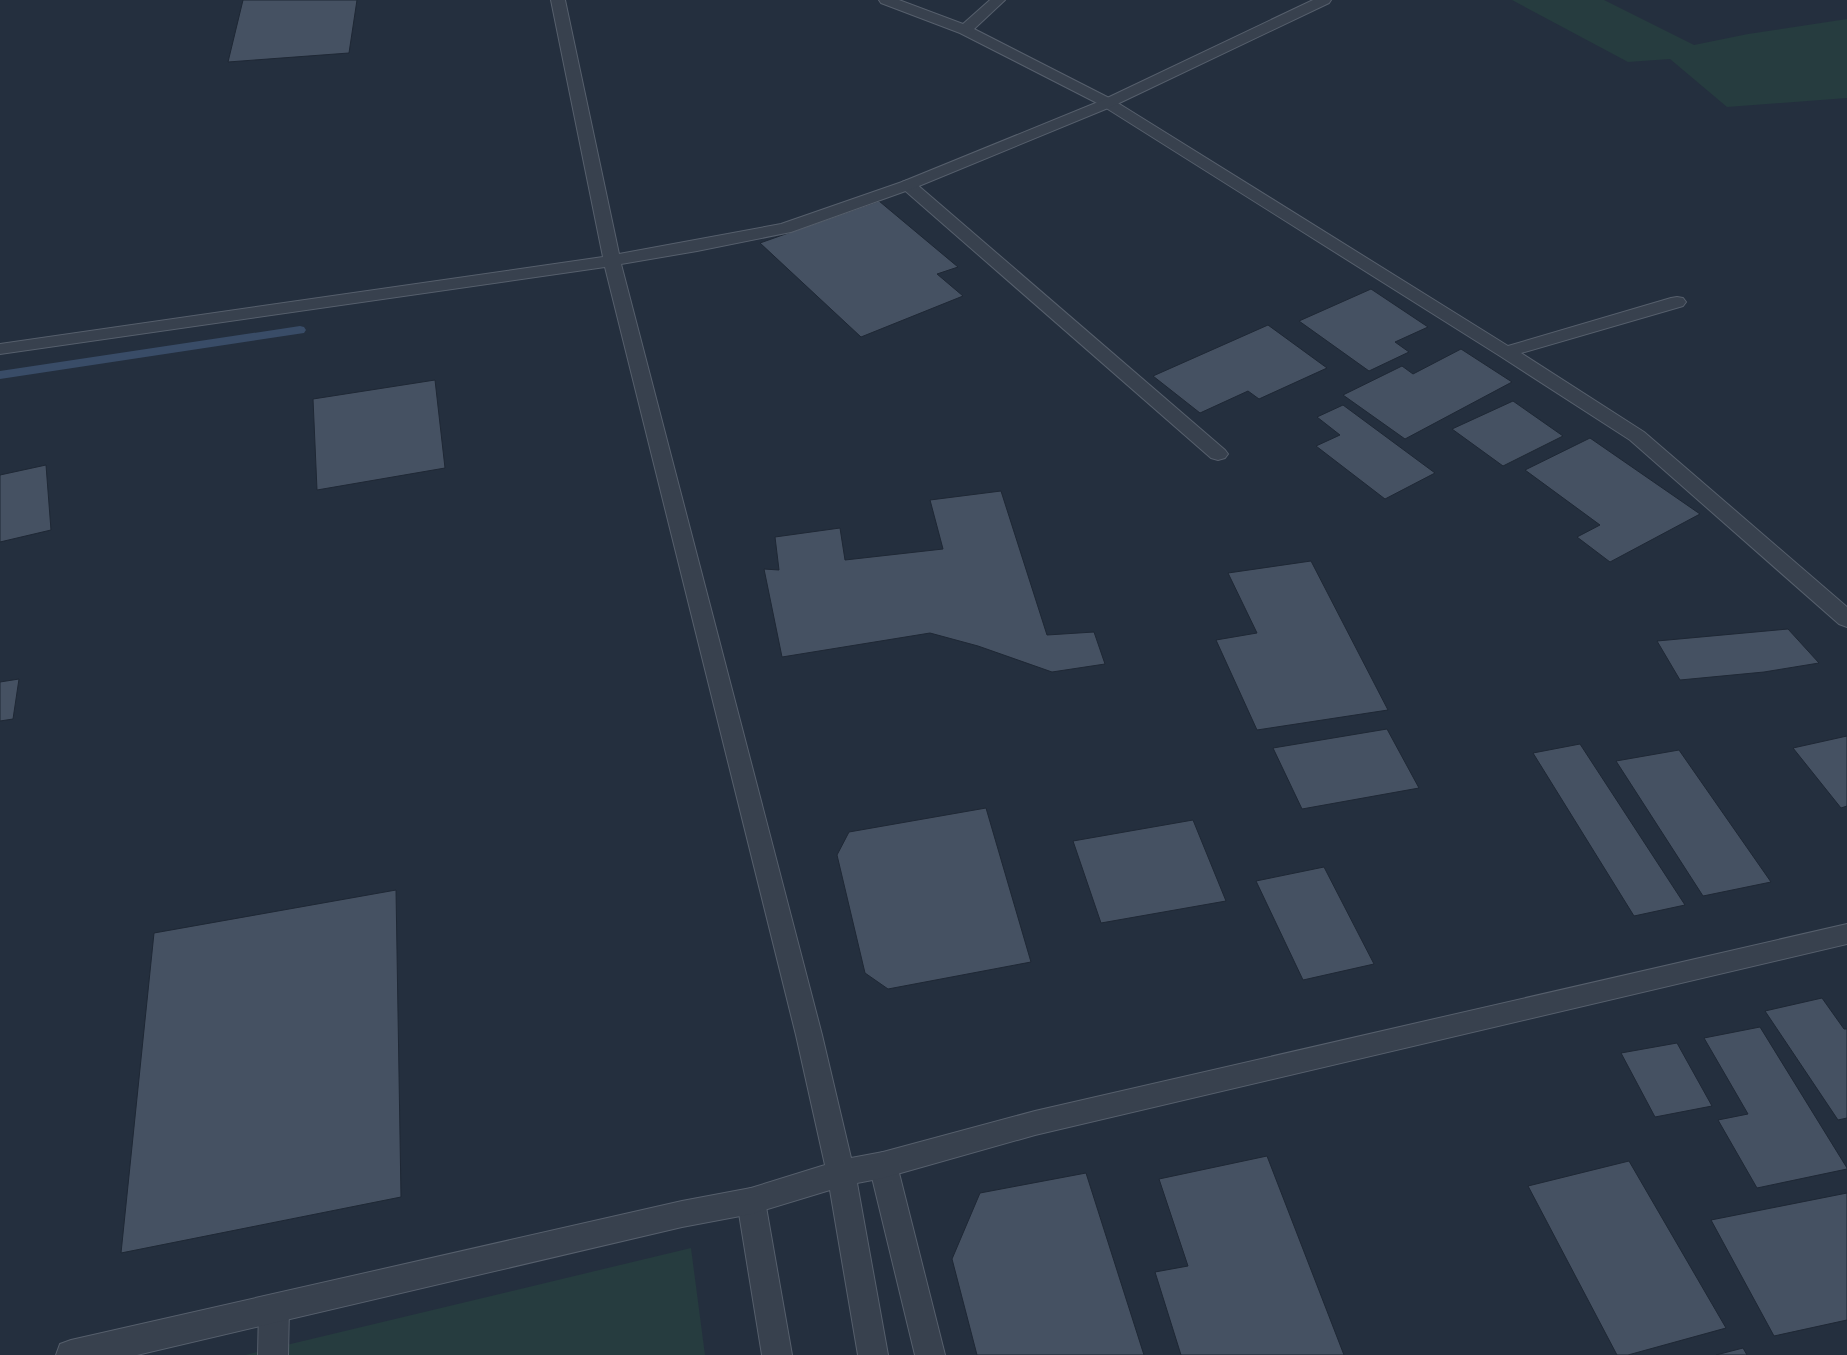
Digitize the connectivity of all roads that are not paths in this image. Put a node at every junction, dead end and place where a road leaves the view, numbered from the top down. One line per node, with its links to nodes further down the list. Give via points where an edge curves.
1 (558, 0): 8 (street)
2 (886, 0): 5 (street)
3 (998, 0): 5 (street)
4 (1324, 0): 6 (street)
5 (965, 30): 6 (street)
6 (1108, 103): 7 (street); 11 (street)
7 (908, 185): 8 (street, via 785,228); 12 (street)
8 (612, 261): 10 (street); 16 (street)
9 (1677, 302): 11 (street)
10 (0, 349)
11 (1506, 352): 13 (street, via 1637,436)
12 (1218, 454)
13 (1847, 619)
14 (1847, 934): 15 (street, via 1035,1123)
15 (883, 1165): 16 (street); 23 (street)
16 (842, 1173): 17 (street); 22 (street)
17 (751, 1201): 18 (street, via 682,1214); 21 (street)
18 (274, 1310): 19 (street); 20 (street)
19 (71, 1355)
20 (274, 1355)
21 (777, 1355)
22 (873, 1355)
23 (930, 1355)

